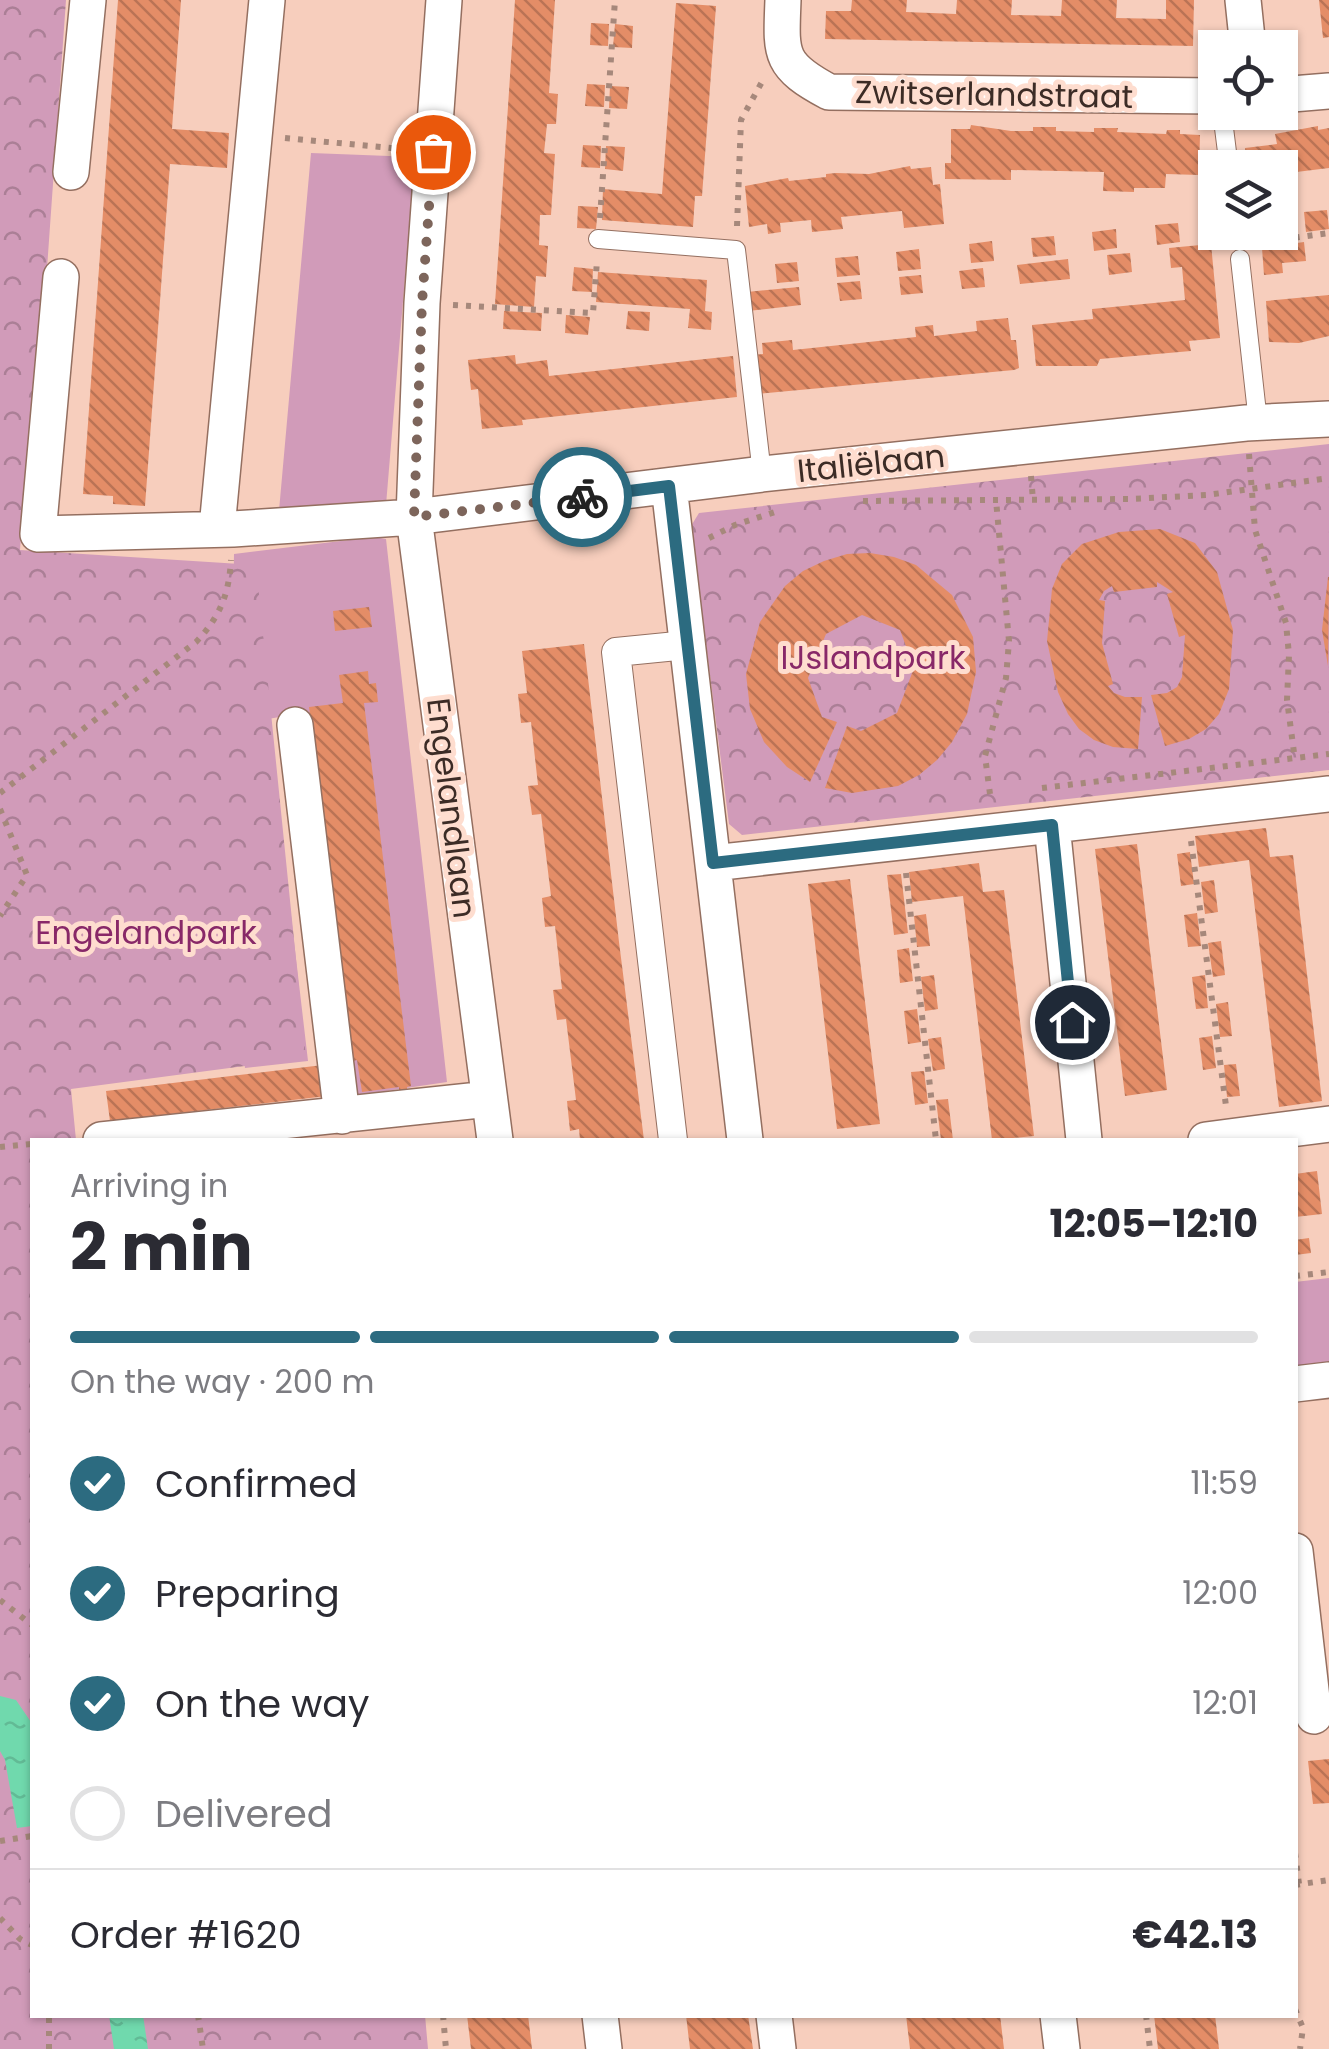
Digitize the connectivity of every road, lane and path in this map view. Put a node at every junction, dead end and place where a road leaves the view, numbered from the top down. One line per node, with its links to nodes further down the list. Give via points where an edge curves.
1 (88, 0): 14 (street)
2 (267, 0): 12 (street)
3 (444, 0): 13 (street, Engelandlaan)
4 (614, 0): 16 (path)
5 (783, 0): 8 (street)
6 (1243, 0): 7 (street)
7 (1246, 30)
8 (781, 48): 11 (street, Zwitserlandstraat, via 799,76 830,92); 17 (path, via 740,120)
9 (1329, 91): 10 (street)
10 (1298, 94)
11 (1198, 96)
12 (254, 134): 13 (path); 31 (street)
13 (433, 152): 20 (street, Engelandlaan)
14 (72, 172)
15 (1329, 232): 18 (path)
16 (598, 238): 17 (lane); 20 (path, via 593,313)
17 (736, 250): 23 (lane)
18 (1240, 252): 22 (lane)
19 (61, 278): 31 (street, via 38,534)
20 (422, 303): 30 (street, Engelandlaan)
21 (1329, 419): 22 (street, Italiëlaan)
22 (1252, 422): 23 (street, Italiëlaan); 26 (path)
23 (762, 474): 25 (street, Italiëlaan)
24 (1329, 478): 26 (path)
25 (669, 486): 30 (street, Italiëlaan); 32 (street)
26 (1252, 488): 27 (path, via 1129,499); 37 (path, via 1255,530 1286,624 1287,700)
27 (996, 500): 28 (path); 36 (path, via 1009,640 985,756)
28 (852, 501)
29 (792, 508): 32 (path, via 735,525)
30 (414, 517): 31 (street); 44 (street, Engelandlaan)
31 (225, 528): 35 (path, via 230,586 216,621)
32 (677, 554): 33 (street)
33 (687, 644): 42 (street); 50 (street, via 616,652)
34 (295, 725): 45 (street)
35 (0, 794)
36 (990, 794)
37 (1316, 795): 39 (street)
38 (0, 809): 43 (path, via 27,875)
39 (1188, 810): 40 (street); 54 (path)
40 (1052, 825): 41 (street); 53 (street)
41 (902, 842): 42 (street); 52 (path)
42 (713, 863): 51 (street)
43 (0, 916)
44 (489, 1099): 45 (street); 49 (street, Engelandlaan)
45 (342, 1116): 47 (street)
46 (1329, 1124): 54 (street)
47 (296, 1129): 48 (street)
48 (136, 1138)
49 (494, 1138)
50 (673, 1138)
51 (745, 1138)
52 (936, 1138)
53 (1084, 1138)
54 (1218, 1138)
55 (30, 1144): 56 (path)
56 (0, 1147)
57 (1329, 1272): 58 (path)
58 (1298, 1276)
59 (1329, 1380): 60 (street)
60 (1298, 1384)
61 (1298, 1578): 64 (street)
62 (0, 1600): 63 (path)
63 (30, 1622)
64 (1313, 1716)
65 (30, 1836): 66 (path)
66 (0, 1841)
67 (1329, 1880): 68 (path)
68 (1298, 1884)
69 (0, 1918): 70 (path)
70 (30, 1944)
71 (1298, 2016): 86 (path)
72 (49, 2018): 79 (path)
73 (198, 2018): 80 (path)
74 (442, 2018): 81 (path)
75 (600, 2018): 82 (street)
76 (774, 2018): 83 (street)
77 (1058, 2018): 84 (street)
78 (1146, 2018): 85 (path)
79 (48, 2049)
80 (203, 2049)
81 (446, 2049)
82 (604, 2049)
83 (778, 2049)
84 (1062, 2049)
85 (1150, 2049)
86 (1300, 2049)

